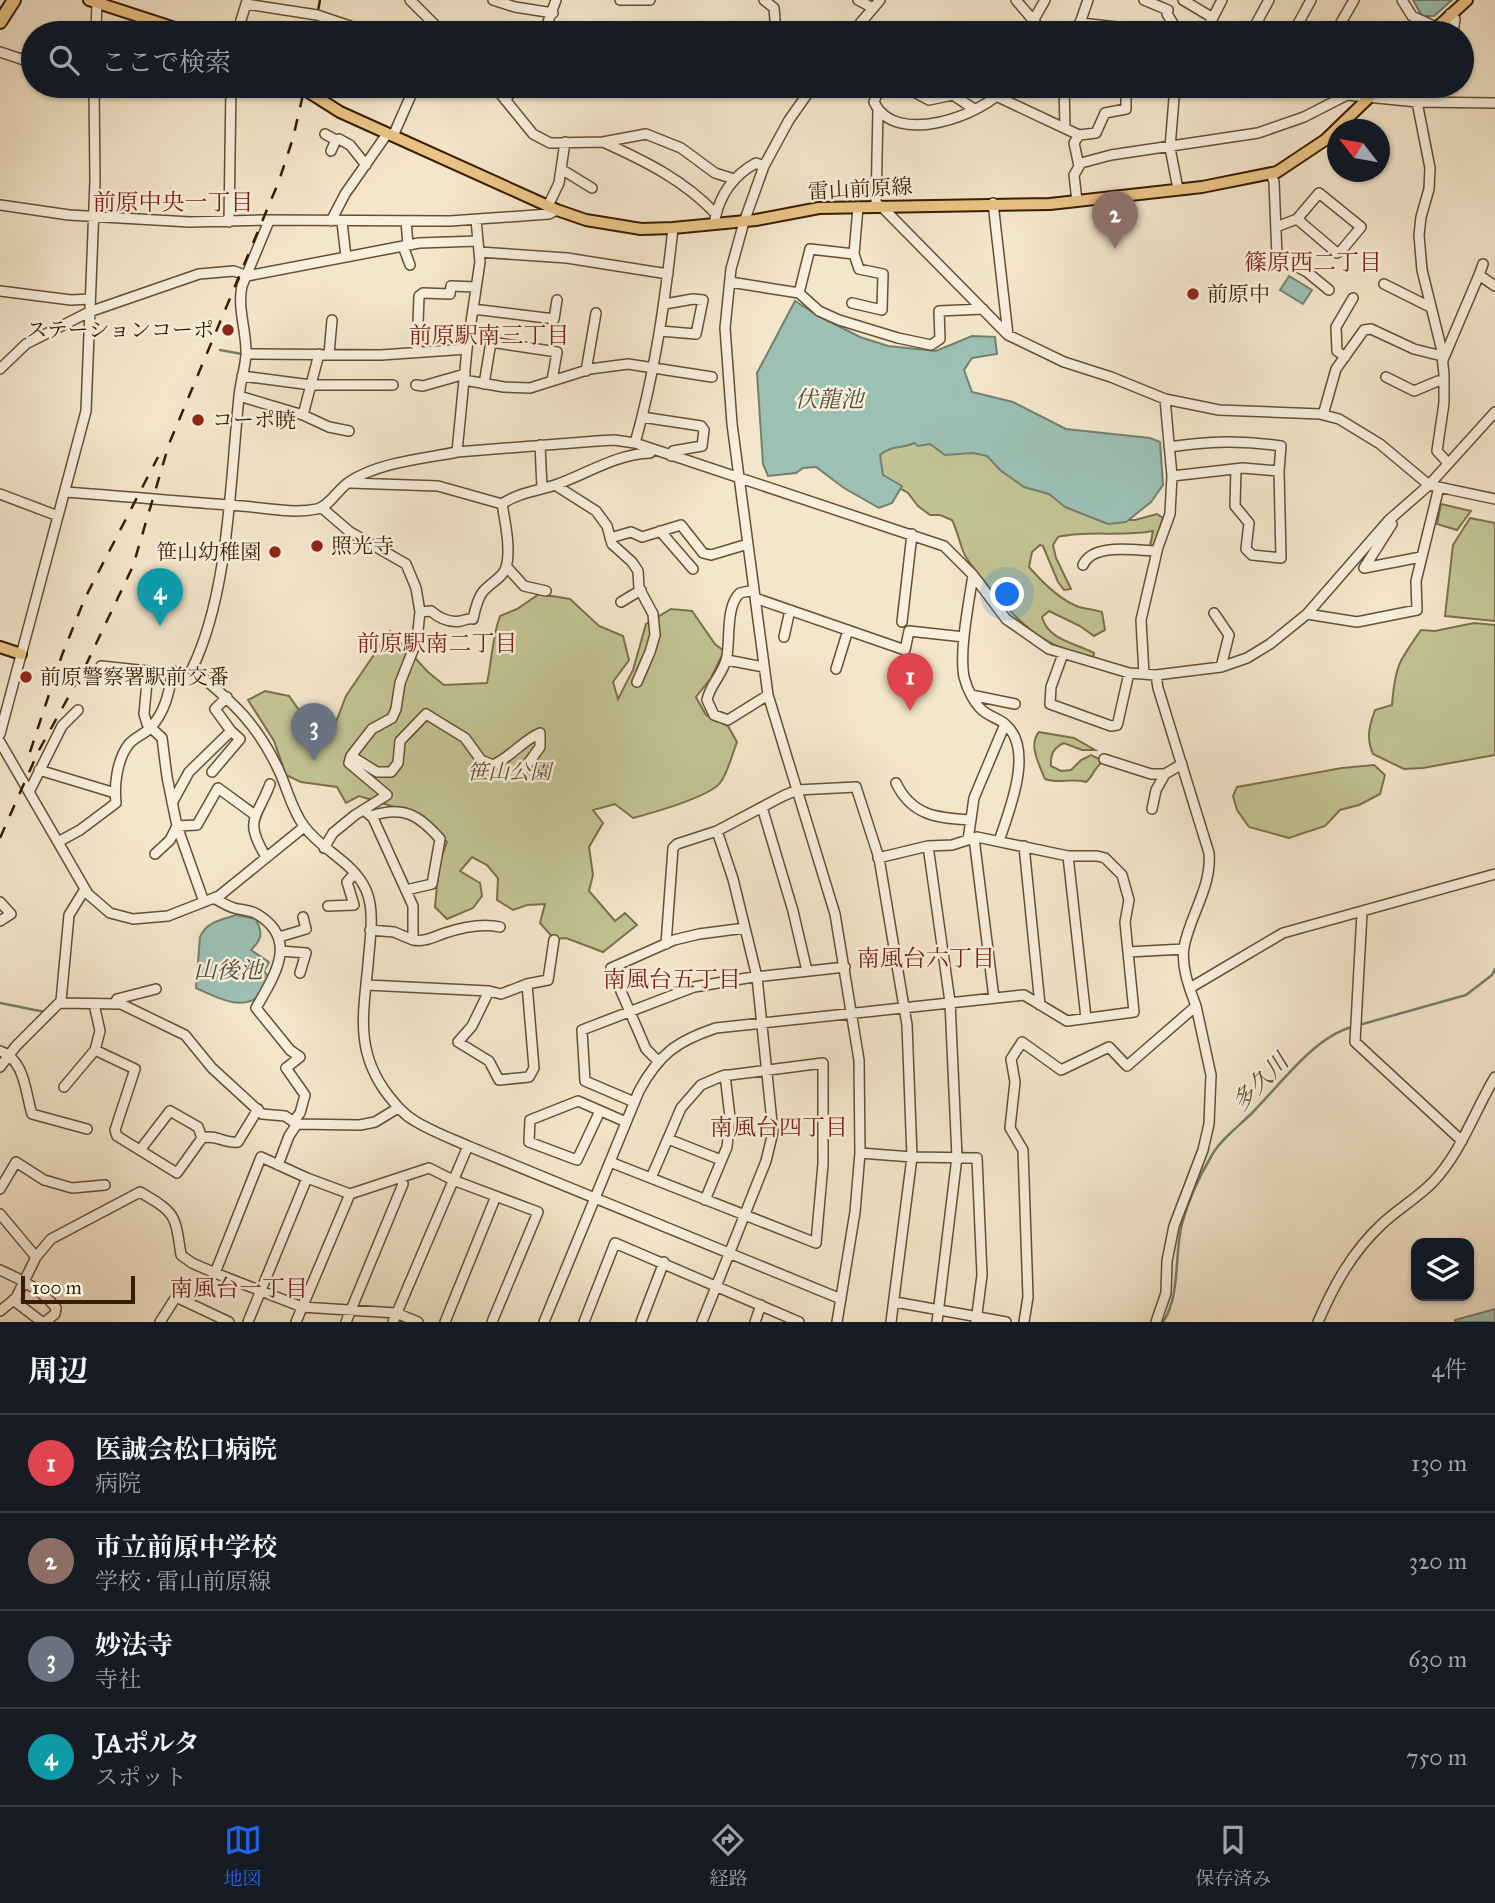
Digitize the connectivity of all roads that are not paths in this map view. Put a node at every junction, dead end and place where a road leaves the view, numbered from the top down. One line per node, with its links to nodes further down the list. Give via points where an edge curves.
1 (14, 0): 46 (highway)
2 (410, 0): 32 (street)
3 (493, 0): 23 (street)
4 (556, 0): 25 (street)
5 (620, 0): 6 (street)
6 (650, 0)
7 (764, 0): 34 (street, via 774,8)
8 (858, 0): 24 (street)
9 (880, 0): 24 (street)
10 (1016, 0): 36 (street)
11 (1045, 0): 36 (street)
12 (1088, 0): 37 (street)
13 (1144, 0): 38 (street, via 1168,10)
14 (1183, 0): 27 (street)
15 (1222, 0): 27 (street)
16 (1269, 0): 40 (street)
17 (1311, 0): 41 (street)
18 (1354, 0): 42 (street)
19 (1402, 0): 43 (street)
20 (1467, 0): 26 (main road)
21 (94, 1): 28 (street); 29 (main road)
22 (245, 1): 30 (street); 31 (street)
23 (526, 4): 25 (street)
24 (873, 8): 35 (street)
25 (553, 13): 33 (street)
26 (1450, 14): 44 (main road); 45 (street)
27 (1213, 18): 39 (street)
28 (95, 21)
29 (154, 21)
30 (240, 21)
31 (335, 21)
32 (429, 21)
33 (549, 21)
34 (775, 21)
35 (862, 21)
36 (1034, 21)
37 (1081, 21)
38 (1171, 21)
39 (1211, 21)
40 (1258, 21)
41 (1300, 21)
42 (1342, 21)
43 (1420, 21)
44 (1443, 21)
45 (1455, 21)
46 (0, 22)
47 (0, 52): 48 (street)
48 (21, 59)
49 (94, 98): 93 (street)
50 (231, 98): 100 (street)
51 (318, 98): 72 (main road, 雷山前原線)
52 (409, 98): 72 (street)
53 (805, 98): 80 (street)
54 (876, 98): 69 (street)
55 (958, 98): 68 (street)
56 (996, 98): 68 (street)
57 (1000, 98): 70 (street)
58 (1064, 98): 70 (street)
59 (1126, 98): 73 (street, via 1126,109 1105,113 1096,133)
60 (1173, 98): 77 (street)
61 (1341, 98): 77 (street, via 1258,133)
62 (1368, 98): 83 (main road, 雷山前原線, via 1325,140)
63 (1386, 98): 66 (street)
64 (1418, 98): 66 (street)
65 (505, 100): 75 (street, via 541,140)
66 (1417, 102): 67 (street); 129 (street, via 1430,168 1419,235)
67 (1495, 103)
68 (974, 109): 69 (street, via 933,125 893,120)
69 (878, 110): 91 (street)
70 (1065, 128): 73 (street)
71 (325, 134): 74 (street)
72 (390, 135): 79 (street); 92 (main road, 雷山前原線)
73 (1079, 135): 81 (street, via 1074,143)
74 (336, 140): 78 (street); 79 (street, via 350,145)
75 (565, 142): 76 (street); 82 (street)
76 (603, 142): 84 (street, via 646,134); 94 (street, via 665,173 698,196)
77 (1170, 148): 81 (street, via 1111,155); 86 (street)
78 (331, 151)
79 (366, 165): 98 (street)
80 (764, 166): 84 (street, via 756,163); 102 (street)
81 (1079, 166): 87 (street, via 1074,175)
82 (561, 169): 85 (street); 92 (street)
83 (1271, 173): 86 (main road, 雷山前原線); 103 (street)
84 (734, 179): 94 (street)
85 (592, 188)
86 (1178, 189): 87 (main road, 雷山前原線)
87 (1077, 201): 88 (main road, 雷山前原線)
88 (993, 203): 91 (main road, 雷山前原線); 134 (street)
89 (0, 205): 93 (street)
90 (858, 206): 91 (main road, 雷山前原線); 102 (main road, 雷山前原線); 108 (street)
91 (879, 206): 128 (street)
92 (552, 208): 96 (street, via 550,214); 104 (main road, 雷山前原線, via 586,220 641,229)
93 (93, 216): 100 (street); 123 (street)
94 (715, 219): 102 (main road, 雷山前原線); 104 (main road, 雷山前原線)
95 (1297, 219): 95 (street, via 1319,193 1361,227 1337,253); 103 (street)
96 (476, 220): 99 (street); 105 (street)
97 (269, 221): 98 (street); 100 (street); 114 (street)
98 (331, 221): 101 (street)
99 (406, 221): 101 (street); 106 (street)
100 (229, 222)
101 (342, 222): 109 (street)
102 (744, 222): 115 (street)
103 (1276, 227): 119 (street, via 1278,256)
104 (673, 228): 112 (street)
105 (478, 241): 106 (street); 107 (street)
106 (405, 245): 109 (street); 111 (street)
107 (479, 252): 112 (street, via 567,258); 117 (street)
108 (854, 254): 121 (street, via 810,250); 125 (street, via 859,269 883,274 883,310)
109 (346, 257): 114 (street)
110 (1483, 264): 113 (street)
111 (410, 265)
112 (668, 274): 126 (street)
113 (1479, 275): 116 (street); 140 (street)
114 (247, 276): 130 (street, via 234,271 199,274); 137 (street, via 239,298)
115 (730, 282): 121 (street); 171 (street, via 725,328)
116 (1495, 286)
117 (476, 287): 127 (street); 136 (street, via 451,286 450,293 419,296)
118 (1386, 288): 129 (street)
119 (1329, 290)
120 (0, 291): 123 (street)
121 (799, 293): 128 (street, via 839,320 931,345 940,339 939,311)
122 (1353, 298): 139 (street, via 1336,327 1337,351)
123 (90, 299): 130 (street)
124 (557, 300): 127 (street, via 554,320)
125 (852, 303)
126 (664, 304): 133 (street); 133 (street, via 703,300 696,334)
127 (473, 309): 135 (street)
128 (983, 309): 134 (street)
129 (1431, 310): 140 (street)
130 (89, 312): 142 (street, via 26,344); 177 (street, via 86,411)
131 (596, 313): 143 (street)
132 (332, 320): 138 (street)
133 (660, 331): 141 (street)
134 (1008, 335): 155 (street, via 1064,362)
135 (467, 349): 136 (street); 145 (street)
136 (417, 352): 138 (street)
137 (246, 354): 138 (street); 144 (street)
138 (324, 354): 152 (street)
139 (1345, 357): 140 (street, via 1364,330 1371,329); 158 (street, via 1336,369)
140 (1442, 359): 149 (street)
141 (653, 368): 143 (street, via 628,364); 146 (street); 159 (street)
142 (0, 369)
143 (586, 371): 148 (street)
144 (242, 376): 152 (street); 154 (street)
145 (465, 377): 150 (street); 151 (street); 165 (street)
146 (712, 377)
147 (1386, 377): 149 (street, via 1414,391)
148 (552, 381): 151 (street, via 530,388); 151 (street, via 556,352 491,342)
149 (1444, 382): 167 (street, via 1437,452)
150 (416, 384)
151 (484, 384)
152 (311, 385): 153 (street); 157 (street)
153 (393, 385)
154 (239, 396): 157 (street); 181 (street)
155 (1165, 399): 158 (street, via 1219,410); 163 (street)
156 (1495, 412): 167 (street)
157 (303, 415): 160 (street)
158 (1323, 415): 174 (street, via 1370,437)
159 (642, 417): 161 (street); 166 (street, via 704,430 702,446)
160 (349, 431)
161 (635, 443): 162 (street); 164 (street)
162 (540, 445): 165 (street); 176 (street)
163 (1169, 447): 169 (street, via 1215,441 1281,446); 170 (street)
164 (652, 449): 166 (street); 173 (street)
165 (457, 452): 172 (street, via 379,469)
166 (671, 456): 171 (street)
167 (1448, 463): 174 (street)
168 (1236, 469): 169 (street); 169 (street, via 1235,506 1249,523 1246,549 1252,555 1281,558); 170 (street)
169 (1279, 471)
170 (1172, 476): 189 (street, via 1170,514)
171 (739, 478): 186 (street); 188 (street)
172 (348, 482): 180 (street, via 438,486); 182 (street)
173 (555, 485): 176 (street); 187 (street, via 596,511)
174 (1429, 485): 175 (street); 184 (street)
175 (1439, 487): 179 (street); 190 (street)
176 (542, 488): 180 (street)
177 (65, 492): 181 (street); 183 (street)
178 (0, 494): 183 (street)
179 (1495, 499)
180 (502, 504): 192 (street)
181 (228, 505): 182 (street, via 304,511); 222 (street, via 213,607 205,642 192,669)
182 (322, 508): 200 (street, via 350,531 406,564)
183 (58, 516): 208 (street)
184 (1389, 520): 190 (street, via 1392,524 1364,568); 202 (street)
185 (660, 531): 187 (street); 188 (street, via 681,525 703,553 711,555); 193 (street)
186 (912, 534): 194 (street, via 944,546); 203 (street)
187 (610, 538): 195 (street, via 638,571)
188 (748, 544): 197 (street)
189 (1157, 551): 191 (street, via 1105,550 1092,554); 217 (street, via 1141,620)
190 (1422, 557): 202 (street, via 1416,581 1417,610 1357,622)
191 (1083, 565)
192 (506, 566): 196 (street, via 524,586); 200 (street, via 477,601 473,619 441,619 431,611)
193 (693, 569)
194 (973, 575): 206 (street); 209 (street, via 1015,628)
195 (641, 590): 198 (street); 219 (street, via 653,614 655,635)
196 (546, 591)
197 (755, 594): 199 (street); 210 (street, via 740,593 733,602); 212 (street)
198 (621, 602)
199 (790, 610): 204 (street); 205 (street)
200 (420, 612): 230 (street, via 392,718 372,729)
201 (1214, 613): 213 (street, via 1229,635)
202 (1307, 614): 213 (street, via 1247,659)
203 (902, 622)
204 (848, 630): 206 (street, via 905,650 909,631); 214 (street)
205 (784, 636)
206 (964, 637): 221 (street, via 964,676)
207 (0, 647): 208 (main road)
208 (21, 654): 228 (street)
209 (1063, 654): 216 (street); 216 (street, via 1051,687 1051,704 1111,726 1118,722)
210 (727, 660): 212 (street); 220 (street, via 707,697 714,715 728,720)
211 (101, 666): 226 (street, via 148,671 144,713)
212 (764, 667): 220 (street)
213 (1221, 667): 218 (street)
214 (836, 668)
215 (173, 671): 226 (street, via 164,708)
216 (1129, 673): 217 (street)
217 (1144, 674): 218 (street)
218 (1156, 675): 232 (street)
219 (636, 682)
220 (768, 695): 239 (street)
221 (971, 695): 223 (street); 225 (street, via 982,711)
222 (227, 697): 227 (street, via 215,709); 249 (street, via 250,720)
223 (1015, 704)
224 (78, 710): 234 (street, via 62,726)
225 (1005, 724): 247 (street, via 974,798); 252 (street, via 1014,736 1020,760)
226 (151, 727): 241 (street, via 129,744 120,762); 242 (street, via 162,738)
227 (231, 731): 235 (street, via 240,739); 242 (street, via 189,772)
228 (0, 734)
229 (0, 742): 240 (street)
230 (351, 756): 233 (street, via 377,772 391,772 398,762 400,741 426,714 465,738 481,760 492,765 540,733 540,747); 245 (street, via 349,763 387,795)
231 (1104, 759): 236 (street)
232 (1182, 764): 236 (street); 279 (street, via 1210,864)
233 (524, 769)
234 (39, 770): 240 (street); 241 (street)
235 (212, 772)
236 (1165, 774): 244 (street)
237 (896, 783): 247 (street, via 904,798 928,814)
238 (270, 784): 246 (street)
239 (797, 790): 243 (street); 260 (street, via 856,787); 282 (street, via 835,914)
240 (29, 792): 253 (street)
241 (115, 793): 253 (street, via 116,803)
242 (172, 803): 248 (street)
243 (762, 807): 250 (street); 283 (street)
244 (1152, 809)
245 (368, 813): 256 (street, via 333,833); 264 (street); 264 (street, via 390,810 412,815 440,839 432,884)
246 (255, 815): 248 (street, via 218,788 197,825); 259 (street, via 254,837)
247 (971, 820): 251 (street)
248 (177, 827): 257 (street); 267 (street)
249 (304, 827): 256 (street); 259 (street)
250 (718, 831): 273 (street); 278 (street, via 673,848)
251 (971, 839): 252 (street); 254 (street); 291 (street)
252 (999, 841): 255 (street)
253 (58, 842): 263 (street)
254 (928, 846): 260 (street); 292 (street)
255 (1024, 846): 258 (street); 296 (street)
256 (324, 848): 261 (street)
257 (155, 854)
258 (1068, 856): 281 (street, via 1105,858 1122,875 1129,900 1125,922); 301 (street)
259 (266, 857): 265 (street)
260 (879, 858): 298 (street)
261 (355, 873): 268 (street, via 347,882 354,905); 274 (street, via 366,890)
262 (1495, 874): 269 (street)
263 (85, 889): 267 (street, via 110,914 133,919 168,916); 293 (street, via 69,915)
264 (406, 890): 276 (street, via 414,906)
265 (214, 898): 267 (street); 275 (street, via 231,908 254,912)
266 (0, 902): 271 (street, via 11,914)
267 (204, 902)
268 (328, 906)
269 (1362, 913): 288 (street, via 1283,933); 320 (street, via 1355,1042)
270 (303, 917): 275 (street, via 306,929)
271 (0, 921)
272 (500, 927): 276 (street, via 487,924)
273 (745, 928): 278 (street); 285 (street)
274 (370, 930): 276 (street); 287 (street)
275 (279, 937): 280 (street)
276 (413, 940)
277 (554, 940): 286 (street, via 548,980)
278 (666, 944): 299 (street, via 611,968)
279 (1184, 949): 281 (street); 288 (street)
280 (281, 951): 284 (street, via 306,953); 316 (street, via 256,1008 300,1057 286,1068 305,1095)
281 (1128, 952): 301 (street, via 1134,1012)
282 (845, 967): 283 (street); 300 (street)
283 (807, 971): 285 (street)
284 (300, 973)
285 (757, 977): 299 (street, via 694,987); 302 (street)
286 (527, 984): 290 (street, via 501,994); 290 (street, via 534,1068 529,1077 499,1080 489,1061 458,1042)
287 (367, 985): 290 (street); 312 (street, via 363,1027 367,1057)
288 (1190, 988): 297 (street)
289 (156, 989): 295 (street, via 117,999)
290 (489, 992)
291 (994, 998): 292 (street); 296 (street, via 1024,995)
292 (950, 1002): 298 (street); 325 (street)
293 (60, 1003): 294 (street); 304 (street)
294 (94, 1004): 295 (street); 303 (street, via 100,1031)
295 (115, 1004): 313 (street, via 185,1035 212,1068)
296 (1040, 1005): 301 (street, via 1067,1021)
297 (1196, 1006): 378 (street, via 1127,1066 1109,1048 1061,1070 1022,1042 1011,1059 1015,1082 1010,1128 1023,1150 1028,1297); 379 (street, via 1211,1075 1209,1124 1174,1226 1166,1293)
298 (905, 1007): 300 (street); 324 (street)
299 (629, 1012): 305 (street, via 646,1049); 311 (street, via 582,1030 584,1081)
300 (852, 1012): 302 (street); 323 (street, via 859,1060)
301 (1086, 1018)
302 (762, 1024): 305 (street, via 707,1031 664,1053); 307 (street)
303 (95, 1050): 310 (street); 322 (street, via 135,1069 114,1130)
304 (4, 1053): 306 (street); 317 (street, via 18,1062 32,1114)
305 (658, 1061): 311 (street)
306 (0, 1067)
307 (767, 1069): 308 (street); 340 (street, via 773,1132); 340 (street, via 823,1063 823,1164 816,1243)
308 (725, 1075): 319 (street, via 702,1085 681,1108); 326 (street, via 730,1117)
309 (1495, 1077): 320 (street)
310 (64, 1087)
311 (634, 1102): 315 (street)
312 (398, 1108): 316 (street, via 360,1125); 321 (street)
313 (258, 1109): 316 (street); 318 (street, via 239,1142)
314 (600, 1111): 314 (street, via 577,1160 529,1142 530,1120 578,1101); 315 (street)
315 (626, 1122): 327 (street)
316 (295, 1123): 328 (street)
317 (87, 1129)
318 (202, 1138): 322 (street, via 177,1173); 322 (street, via 198,1127 170,1111)
319 (668, 1139): 326 (street); 331 (street)
320 (1462, 1141): 380 (street, via 1432,1182 1353,1255)
321 (468, 1146): 332 (street); 337 (street)
322 (140, 1150)
323 (860, 1153): 324 (street); 349 (street)
324 (912, 1157): 325 (street); 351 (street)
325 (957, 1157): 355 (street); 358 (street, via 977,1158 982,1275)
326 (721, 1160): 338 (street)
327 (610, 1162): 331 (street); 337 (street)
328 (278, 1165): 330 (street); 345 (street, via 261,1157)
329 (401, 1177): 332 (street, via 429,1168); 335 (street); 354 (street, via 403,1184)
330 (307, 1178): 335 (street); 348 (street)
331 (651, 1178): 338 (street)
332 (453, 1180): 336 (street); 357 (street)
333 (105, 1185): 334 (street, via 72,1188 44,1180 16,1163)
334 (0, 1189)
335 (349, 1194): 353 (street)
336 (496, 1196): 366 (street); 367 (street, via 538,1212)
337 (594, 1197): 341 (street); 368 (street)
338 (705, 1200): 340 (street)
339 (0, 1214): 342 (street)
340 (744, 1215): 341 (street)
341 (731, 1254): 347 (street); 349 (street)
342 (36, 1256): 345 (street, via 51,1239 141,1192 168,1208 177,1225 181,1255); 346 (street)
343 (664, 1262): 347 (street); 369 (street, via 615,1243); 370 (street)
344 (0, 1270): 346 (street)
345 (215, 1273): 348 (street)
346 (24, 1281): 350 (street); 359 (street, via 56,1308)
347 (717, 1286): 352 (street); 371 (street)
348 (261, 1289): 353 (street); 362 (street)
349 (841, 1299): 374 (street)
350 (13, 1300): 356 (street); 359 (street)
351 (895, 1302): 355 (street); 375 (street)
352 (761, 1305): 372 (street); 373 (street)
353 (302, 1307): 354 (street); 363 (street)
354 (351, 1309): 357 (street); 364 (street)
355 (940, 1310): 358 (street); 376 (street)
356 (0, 1311)
357 (395, 1318): 365 (street)
358 (976, 1320): 377 (street)
359 (44, 1322)
360 (160, 1322): 361 (street, via 176,1297)
361 (229, 1322)
362 (248, 1322)
363 (296, 1322)
364 (346, 1322)
365 (418, 1322)
366 (445, 1322)
367 (492, 1322)
368 (544, 1322)
369 (584, 1322)
370 (641, 1322)
371 (702, 1322)
372 (755, 1322)
373 (799, 1322)
374 (836, 1322)
375 (891, 1322)
376 (937, 1322)
377 (1006, 1322)
378 (1024, 1322)
379 (1156, 1322)
380 (1318, 1322)

